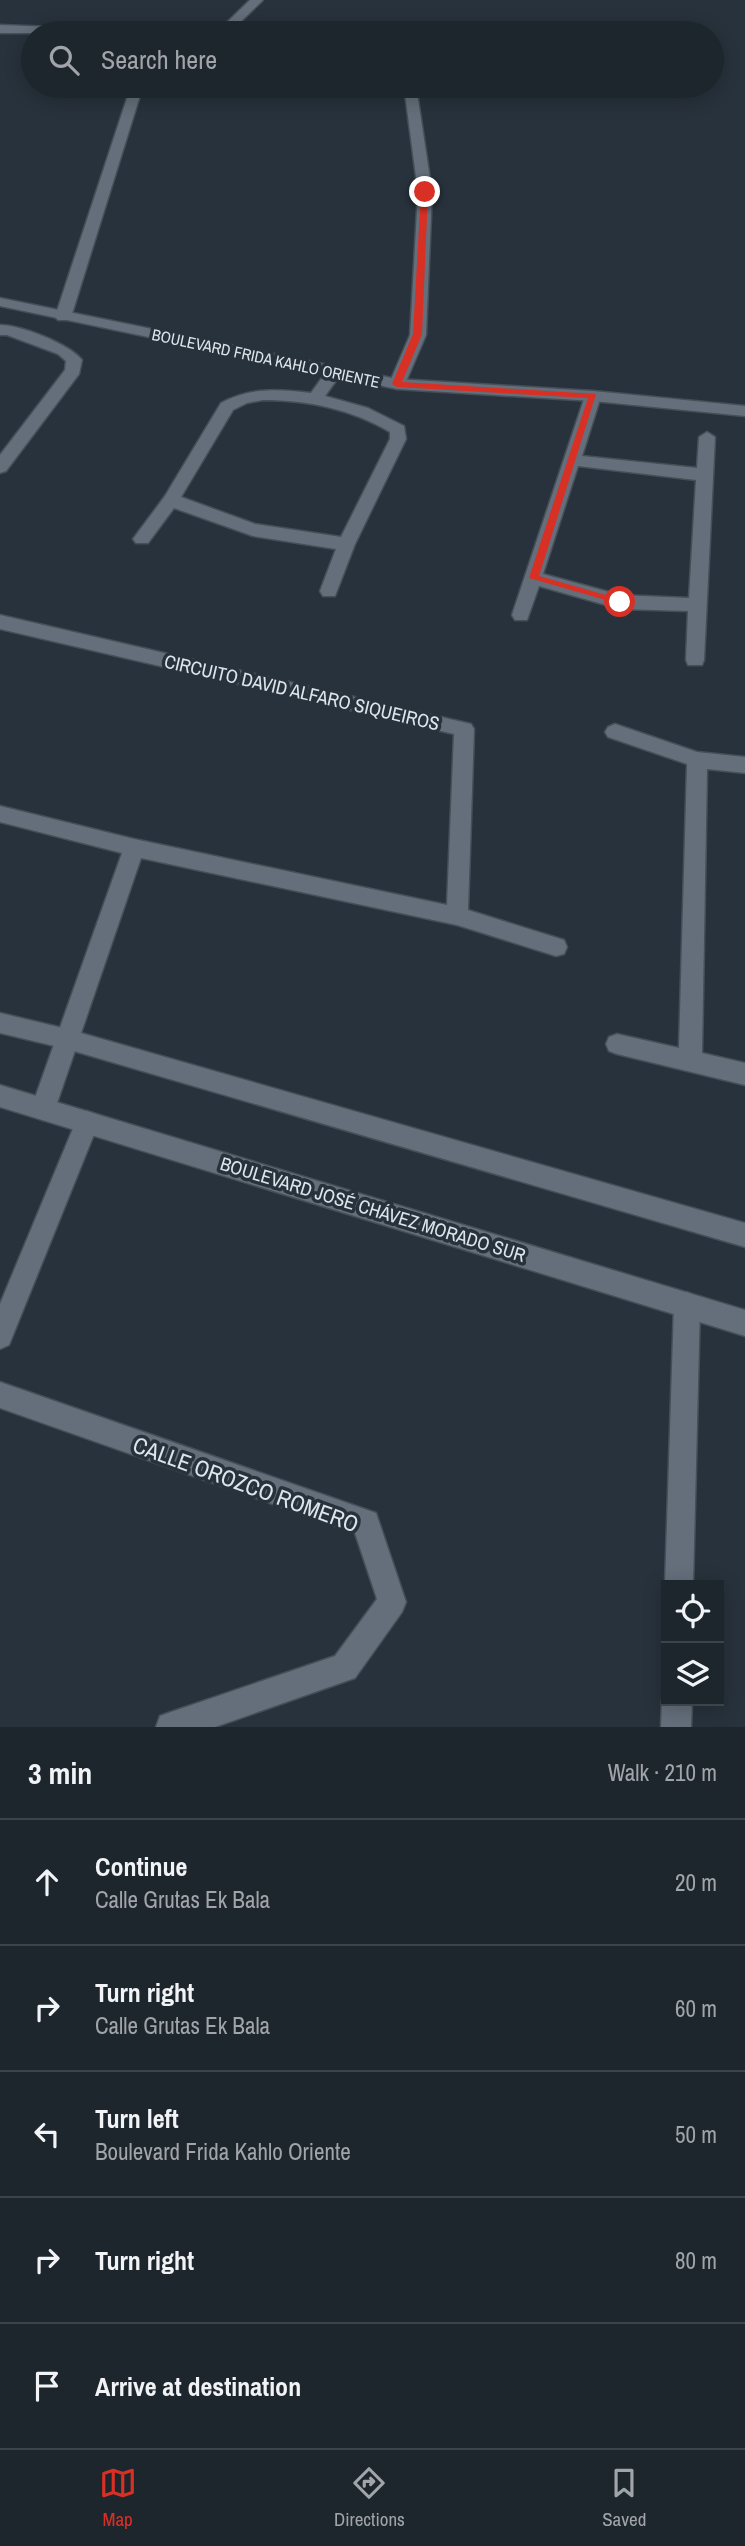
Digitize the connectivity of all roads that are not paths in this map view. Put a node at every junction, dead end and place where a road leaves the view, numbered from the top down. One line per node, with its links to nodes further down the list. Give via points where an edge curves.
1 (257, 0): 2 (street)
2 (235, 21)
3 (0, 29): 4 (street)
4 (21, 30)
5 (133, 98): 9 (street)
6 (412, 98): 12 (street, via 425,192 418,334)
7 (0, 302): 8 (street, BOULEVARD FRIDA KAHLO ORIENTE)
8 (24, 307): 9 (street, BOULEVARD FRIDA KAHLO ORIENTE); 10 (street)
9 (63, 317): 11 (street, BOULEVARD FRIDA KAHLO ORIENTE)
10 (4, 330): 18 (street, via 64,351 74,360 73,371)
11 (335, 371): 12 (street, BOULEVARD FRIDA KAHLO ORIENTE); 14 (street)
12 (397, 384): 13 (street, BOULEVARD FRIDA KAHLO ORIENTE)
13 (593, 396): 15 (street, BOULEVARD FRIDA KAHLO ORIENTE); 17 (street)
14 (316, 398): 20 (street, via 237,398 227,407); 22 (street, via 386,421 398,430 398,439)
15 (745, 411)
16 (707, 437): 19 (street)
17 (572, 460): 19 (street); 23 (street)
18 (0, 467)
19 (705, 475): 25 (street)
20 (172, 500): 21 (street); 22 (street, via 253,530)
21 (142, 539)
22 (346, 544): 24 (street)
23 (533, 578): 25 (street, via 620,602); 26 (street)
24 (329, 591)
25 (698, 605): 28 (street)
26 (521, 615)
27 (0, 622): 34 (street, CIRCUITO DAVID ALFARO SIQUEIROS, via 464,729)
28 (695, 660)
29 (615, 732): 30 (street)
30 (697, 760): 31 (street); 39 (street)
31 (745, 765)
32 (0, 814): 33 (street)
33 (134, 848): 34 (street); 37 (street)
34 (457, 916): 35 (street)
35 (556, 947)
36 (0, 1023): 37 (street)
37 (66, 1039): 42 (street); 44 (street)
38 (617, 1044): 39 (street)
39 (690, 1060): 40 (street)
40 (745, 1074)
41 (0, 1096): 42 (street, BOULEVARD JOSÉ CHÁVEZ MORADO SUR)
42 (43, 1109): 43 (street, BOULEVARD JOSÉ CHÁVEZ MORADO SUR)
43 (87, 1122): 45 (street, BOULEVARD JOSÉ CHÁVEZ MORADO SUR); 47 (street)
44 (745, 1235)
45 (687, 1305): 46 (street, BOULEVARD JOSÉ CHÁVEZ MORADO SUR); 49 (street)
46 (745, 1323)
47 (0, 1336)
48 (0, 1395): 51 (street, CALLE OROZCO ROMERO, via 366,1523 392,1602 345,1668)
49 (680, 1580)
50 (677, 1706): 52 (street)
51 (171, 1727)
52 (676, 1727)

